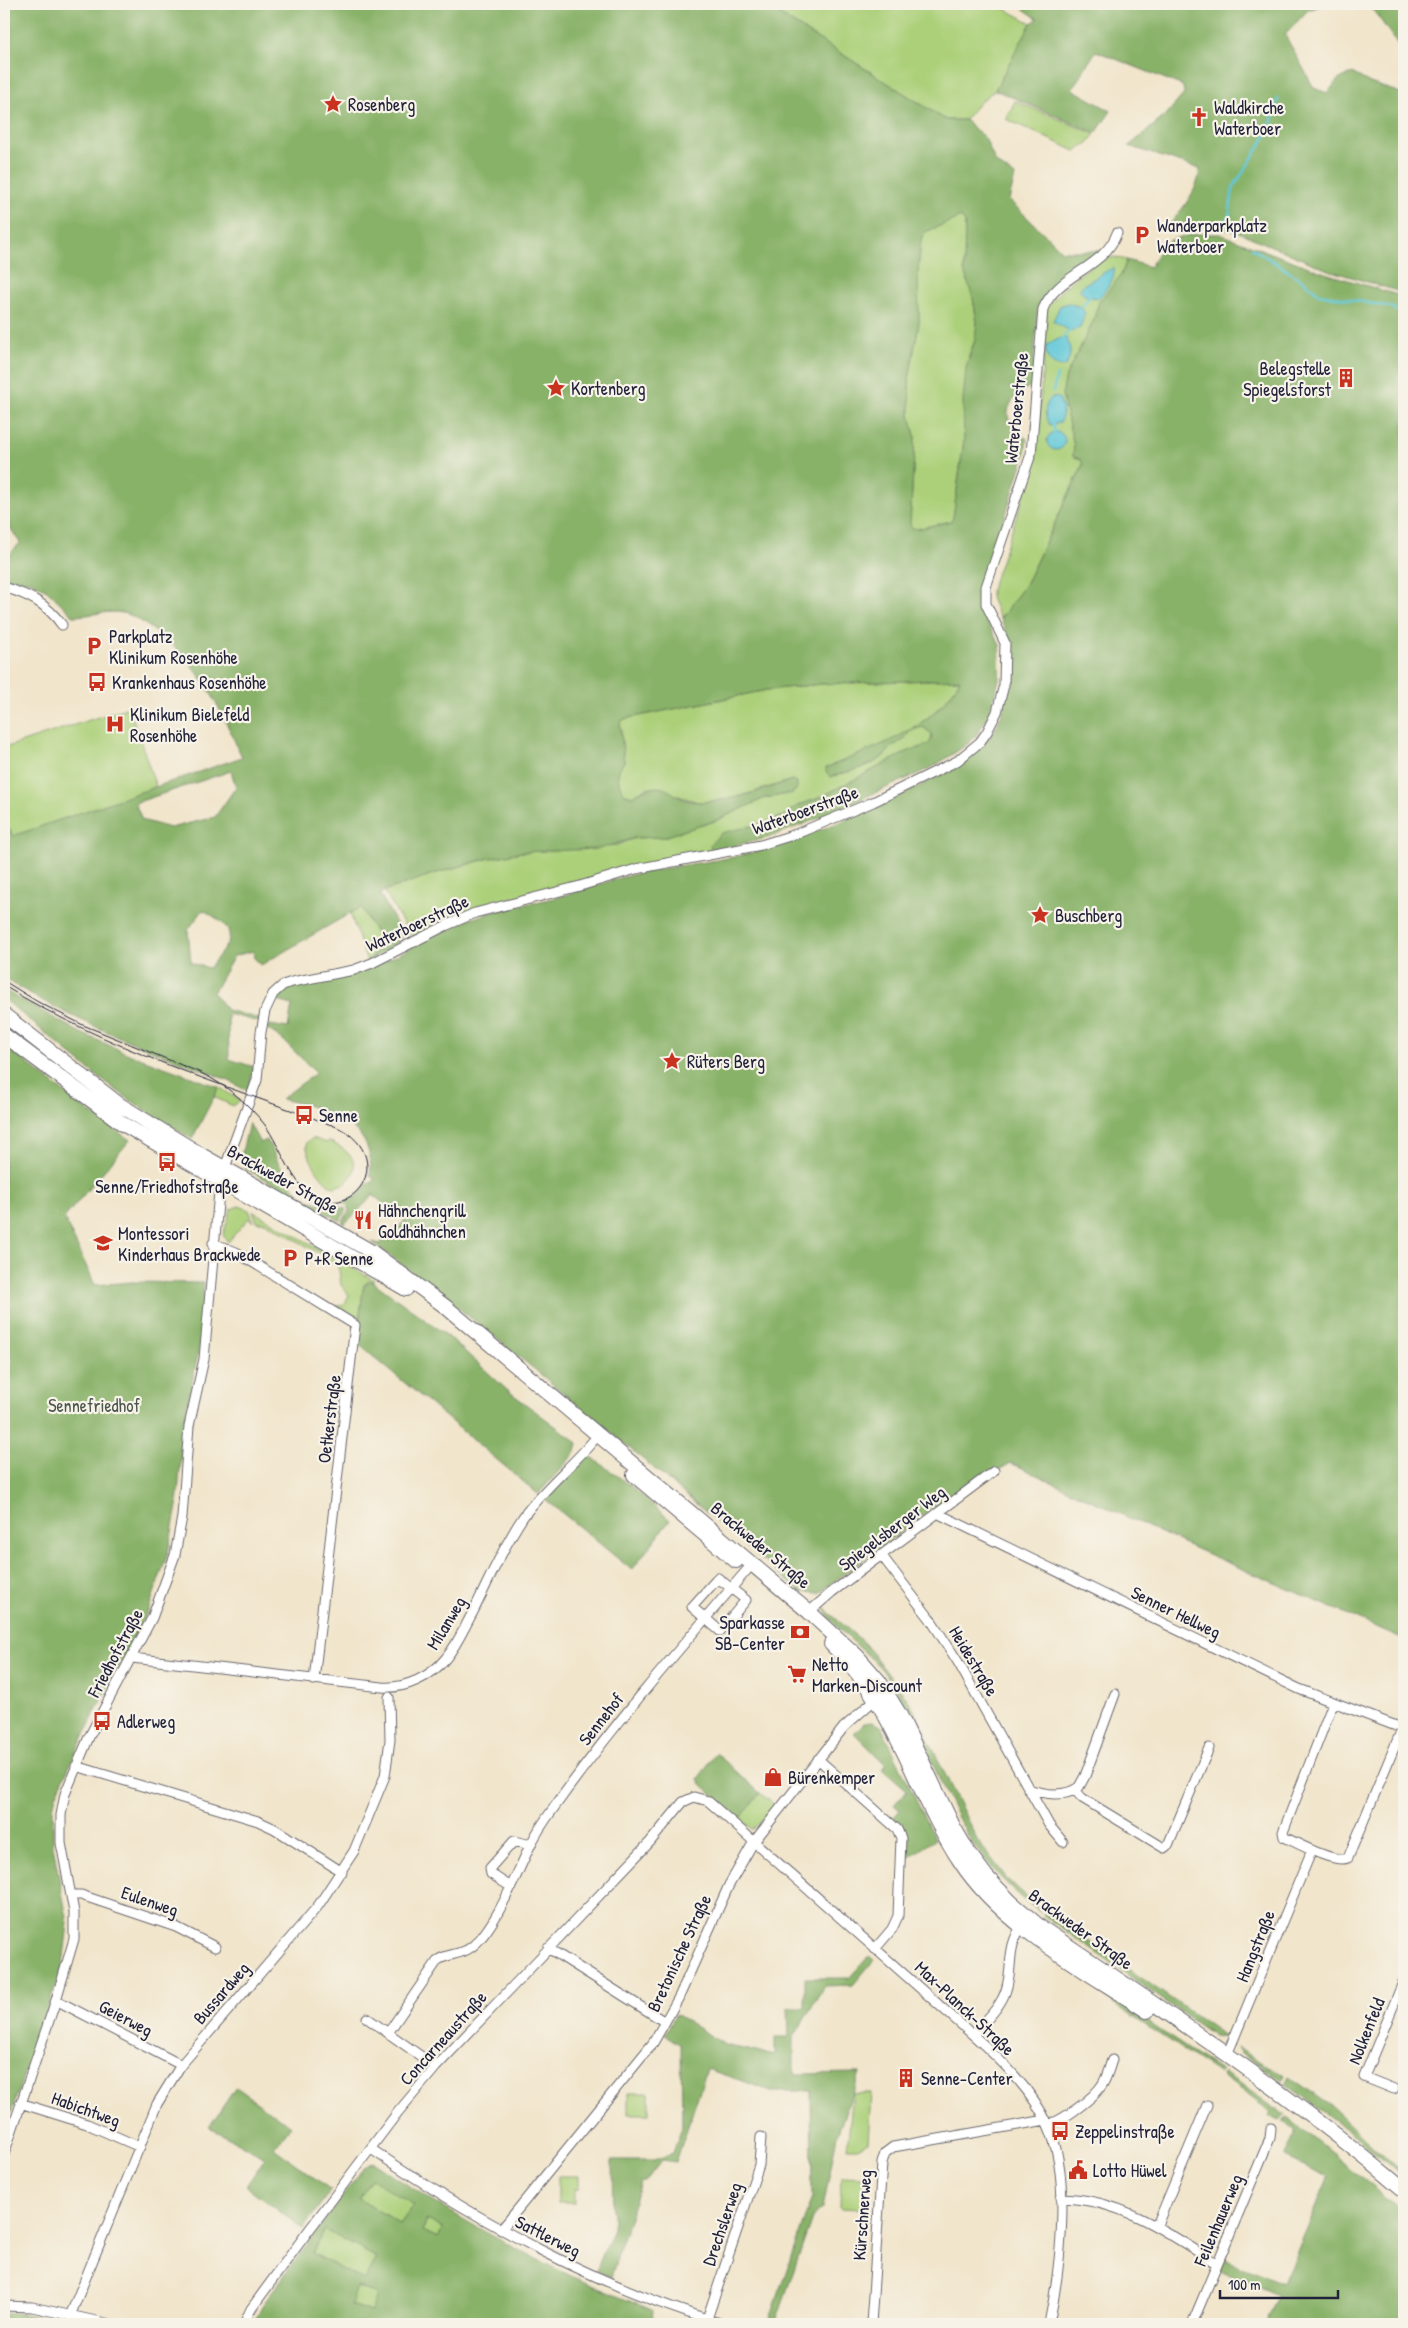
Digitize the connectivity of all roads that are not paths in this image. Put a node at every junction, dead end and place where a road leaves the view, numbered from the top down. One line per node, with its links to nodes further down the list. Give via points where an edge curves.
1 (1117, 233): 6 (street, Waterboerstraße, via 1111,247 1059,286 1043,309 1031,454 986,587 986,604 1005,644 1006,669 995,717 980,742 956,761 908,786 796,834 753,847 636,870 484,910 444,926 367,965 283,985 273,994 265,1011 257,1080)
2 (4, 587): 3 (street, via 34,598)
3 (62, 625)
4 (4, 1015): 6 (main road, Brackweder Straße, via 120,1105)
5 (4, 1035): 6 (main road, Brackweder Straße, via 102,1110)
6 (221, 1174): 7 (street, Friedhofstraße); 8 (main road, Brackweder Straße, via 414,1294 497,1359); 14 (main road, Brackweder Straße, via 372,1252 446,1307)
7 (213, 1243): 16 (street, Friedhofstraße, via 204,1360 189,1426 179,1535 164,1591); 17 (street, Oetkerstraße, via 236,1252 355,1325)
8 (592, 1441): 12 (main road, Brackweder Straße); 17 (street, Milanweg, via 525,1515 457,1642 432,1672 408,1684 389,1688)
9 (994, 1471): 10 (street, Spiegelsberger Weg)
10 (938, 1514): 11 (street, Spiegelsberger Weg); 21 (street, Senner Hellweg, via 1281,1681)
11 (882, 1556): 14 (street, Spiegelsberger Weg); 26 (street, Heidestraße, via 958,1662)
12 (747, 1570): 13 (street, Sennehof); 19 (main road, Brackweder Straße, via 805,1618)
13 (732, 1587): 15 (street, Sennehof); 15 (street, via 718,1578 693,1605); 15 (street, via 746,1600 740,1610 723,1630 717,1630)
14 (810, 1612): 19 (main road, Brackweder Straße, via 858,1657)
15 (705, 1620): 31 (street, Sennehof, via 591,1757)
16 (132, 1658): 17 (street, Milanweg); 25 (street, Friedhofstraße)
17 (314, 1680)
18 (1115, 1694): 27 (street, via 1085,1776)
19 (881, 1695): 24 (street, Bretonische Straße, via 844,1727); 36 (main road, Brackweder Straße, via 941,1830 956,1856 979,1887)
20 (389, 1696): 33 (street, Bussardweg, via 390,1740 385,1776)
21 (1333, 1703): 22 (street, Senner Hellweg); 32 (street, via 1282,1832 1284,1837)
22 (1403, 1729): 32 (street, via 1348,1858 1340,1860)
23 (1208, 1748): 27 (street, via 1164,1848 1082,1798)
24 (818, 1759): 30 (street, Bretonische Straße); 39 (street, via 897,1829 901,1838 898,1916 892,1929)
25 (76, 1766): 33 (street, via 258,1821); 35 (street, Friedhofstraße, via 66,1788 61,1815 61,1843)
26 (1028, 1789): 27 (street, via 1050,1794); 29 (street, Heidestraße, via 1049,1825)
27 (1075, 1790)
28 (694, 1797): 30 (street, Max-Planck-Straße, via 708,1801); 38 (street, Concarneaustraße, via 683,1802 650,1842)
29 (1064, 1842)
30 (753, 1843): 39 (street, Max-Planck-Straße); 44 (street, Bretonische Straße, via 729,1885)
31 (531, 1845): 34 (street, Sennehof); 34 (street, via 514,1841 490,1868 491,1874)
32 (1312, 1850): 47 (street, Hangstraße)
33 (342, 1872): 49 (street, Bussardweg, via 318,1906)
34 (511, 1887): 45 (street, Sennehof, via 476,1943 464,1952 438,1960)
35 (71, 1895): 37 (street, Eulenweg, via 81,1895 176,1927); 42 (street, Friedhofstraße, via 74,1940)
36 (1025, 1921): 46 (street, via 1010,1952 1006,1992); 47 (main road, Brackweder Straße); 62 (main road, Brackweder Straße, via 1290,2109 1340,2146)
37 (215, 1947)
38 (548, 1948): 44 (street); 50 (street, Concarneaustraße)
39 (875, 1949): 46 (street, Max-Planck-Straße)
40 (1404, 1980): 41 (street, Nolkenfeld)
41 (1401, 1997): 51 (street, Nolkenfeld, via 1364,2077)
42 (56, 2000): 49 (street, Geierweg); 52 (street, Friedhofstraße)
43 (367, 2018): 45 (street)
44 (665, 2022): 64 (street, Bretonische Straße, via 650,2049)
45 (388, 2032): 50 (street)
46 (974, 2035): 54 (street, Max-Planck-Straße, via 1017,2080)
47 (1227, 2055): 60 (main road, Brackweder Straße, via 1338,2134)
48 (1112, 2060): 54 (street, via 1097,2092 1057,2122)
49 (181, 2065): 57 (street, Bussardweg, via 157,2104)
50 (436, 2067): 58 (street, Concarneaustraße)
51 (1394, 2089)
52 (20, 2103): 57 (street, Habichtweg, via 87,2124); 59 (street, Friedhofstraße)
53 (1207, 2105): 63 (street)
54 (1047, 2123): 61 (street, Max-Planck-Straße, via 1058,2154); 72 (street, Kürschnerweg, via 893,2147 885,2153)
55 (1271, 2128): 65 (street, Feilenhauerweg, via 1270,2138)
56 (761, 2137): 68 (street, Drechslerweg, via 760,2165)
57 (140, 2146): 67 (street, Bussardweg)
58 (371, 2148): 64 (street, Sattlerweg, via 438,2194); 70 (street, Concarneaustraße, via 256,2301)
59 (4, 2154)
60 (1404, 2190)
61 (1061, 2198): 63 (street, via 1116,2208); 73 (street, Max-Planck-Straße, via 1057,2281)
62 (1404, 2201)
63 (1157, 2225): 65 (street)
64 (502, 2230): 68 (street, Sattlerweg, via 602,2280)
65 (1217, 2264): 74 (street, Feilenhauerweg)
66 (4, 2306): 67 (street, via 32,2307)
67 (70, 2316): 69 (street)
68 (707, 2319): 71 (street, Sattlerweg)
69 (110, 2324)
70 (244, 2324)
71 (723, 2324)
72 (871, 2324)
73 (1050, 2324)
74 (1192, 2324)

